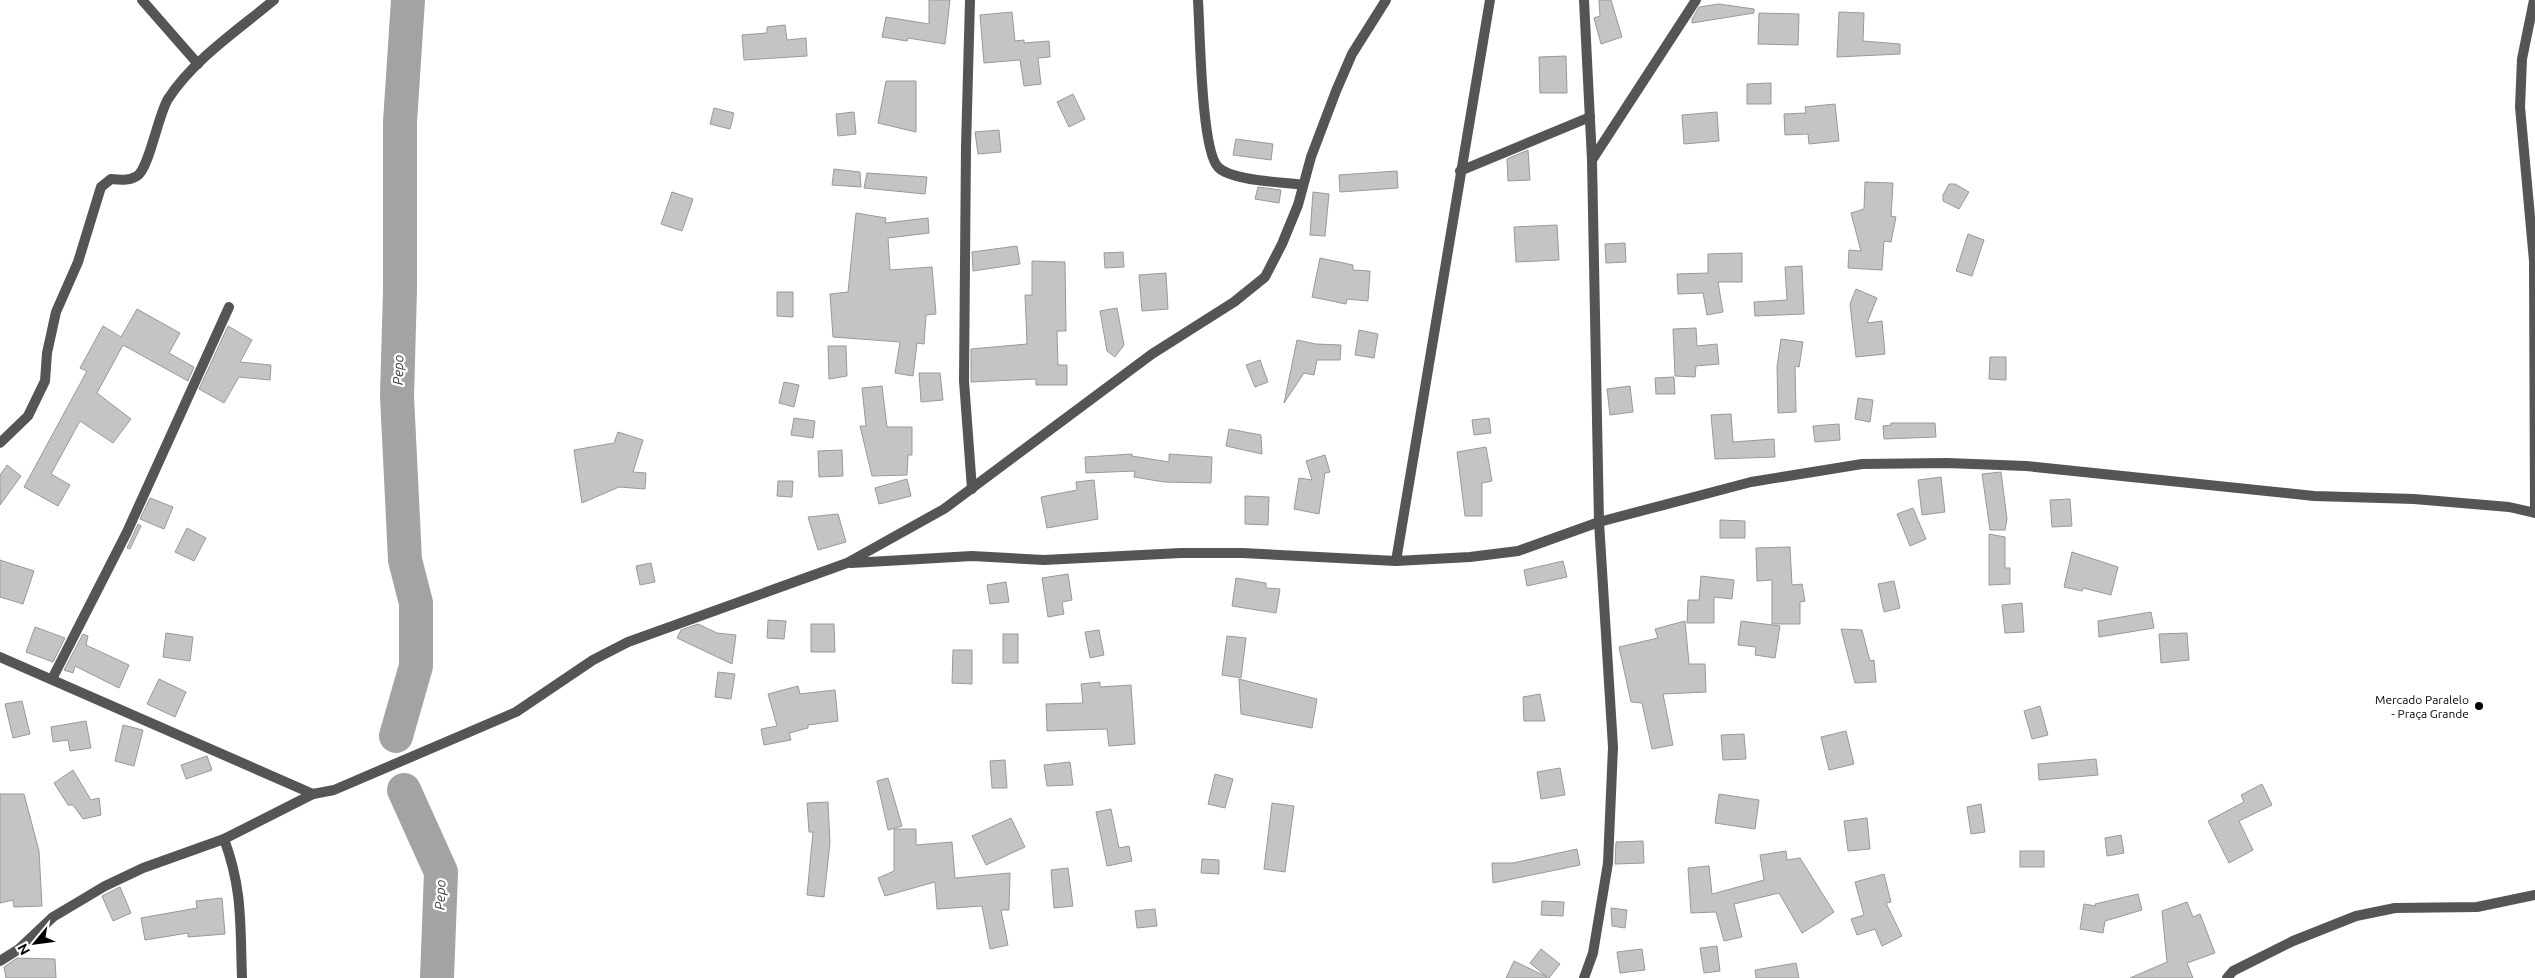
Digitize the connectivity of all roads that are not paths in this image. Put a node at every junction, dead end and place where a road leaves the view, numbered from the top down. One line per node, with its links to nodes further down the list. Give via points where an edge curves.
1 (142, 0): 10 (street)
2 (274, 0): 10 (street)
3 (970, 0): 18 (street, via 964,381)
4 (1198, 0): 14 (street, via 1206,124 1210,153 1217,167 1230,175)
5 (1386, 0): 14 (street, via 1352,54)
6 (1490, 0): 13 (street)
7 (1584, 0): 11 (street)
8 (1696, 0): 12 (street)
9 (2532, 0): 17 (street, via 2522,59 2520,107 2534,261)
10 (198, 64): 16 (street, via 168,100 153,136 146,165 138,176 111,179 101,187 78,262 56,312 47,353 45,382 28,416)
11 (1590, 117): 12 (street); 13 (street)
12 (1592, 160): 20 (street)
13 (1460, 172): 21 (street)
14 (1303, 185): 18 (street, via 1282,244 1265,277 1234,302 1152,354)
15 (229, 308): 24 (street, via 127,532)
16 (0, 443)
17 (2535, 446): 19 (street)
18 (972, 489): 22 (street, via 944,509)
19 (2535, 513): 20 (street, via 2509,507 2414,499 2314,496 2026,466 1862,464 1751,482)
20 (1599, 522): 21 (street, via 1518,551); 30 (street, via 1613,747 1608,863 1593,953)
21 (1396, 561): 22 (street, via 1242,553 1044,560 972,556)
22 (847, 563): 25 (street, via 628,642 593,660 516,712 334,790)
23 (0, 657): 24 (street)
24 (52, 679): 25 (street)
25 (313, 794): 26 (street)
26 (224, 839): 28 (street, via 143,868 105,886 53,917); 29 (street, via 234,867 241,904)
27 (2535, 895): 31 (street, via 2477,907 2395,908 2356,916 2293,941 2234,971)
28 (0, 961)
29 (242, 978)
30 (1584, 978)
31 (2227, 978)

